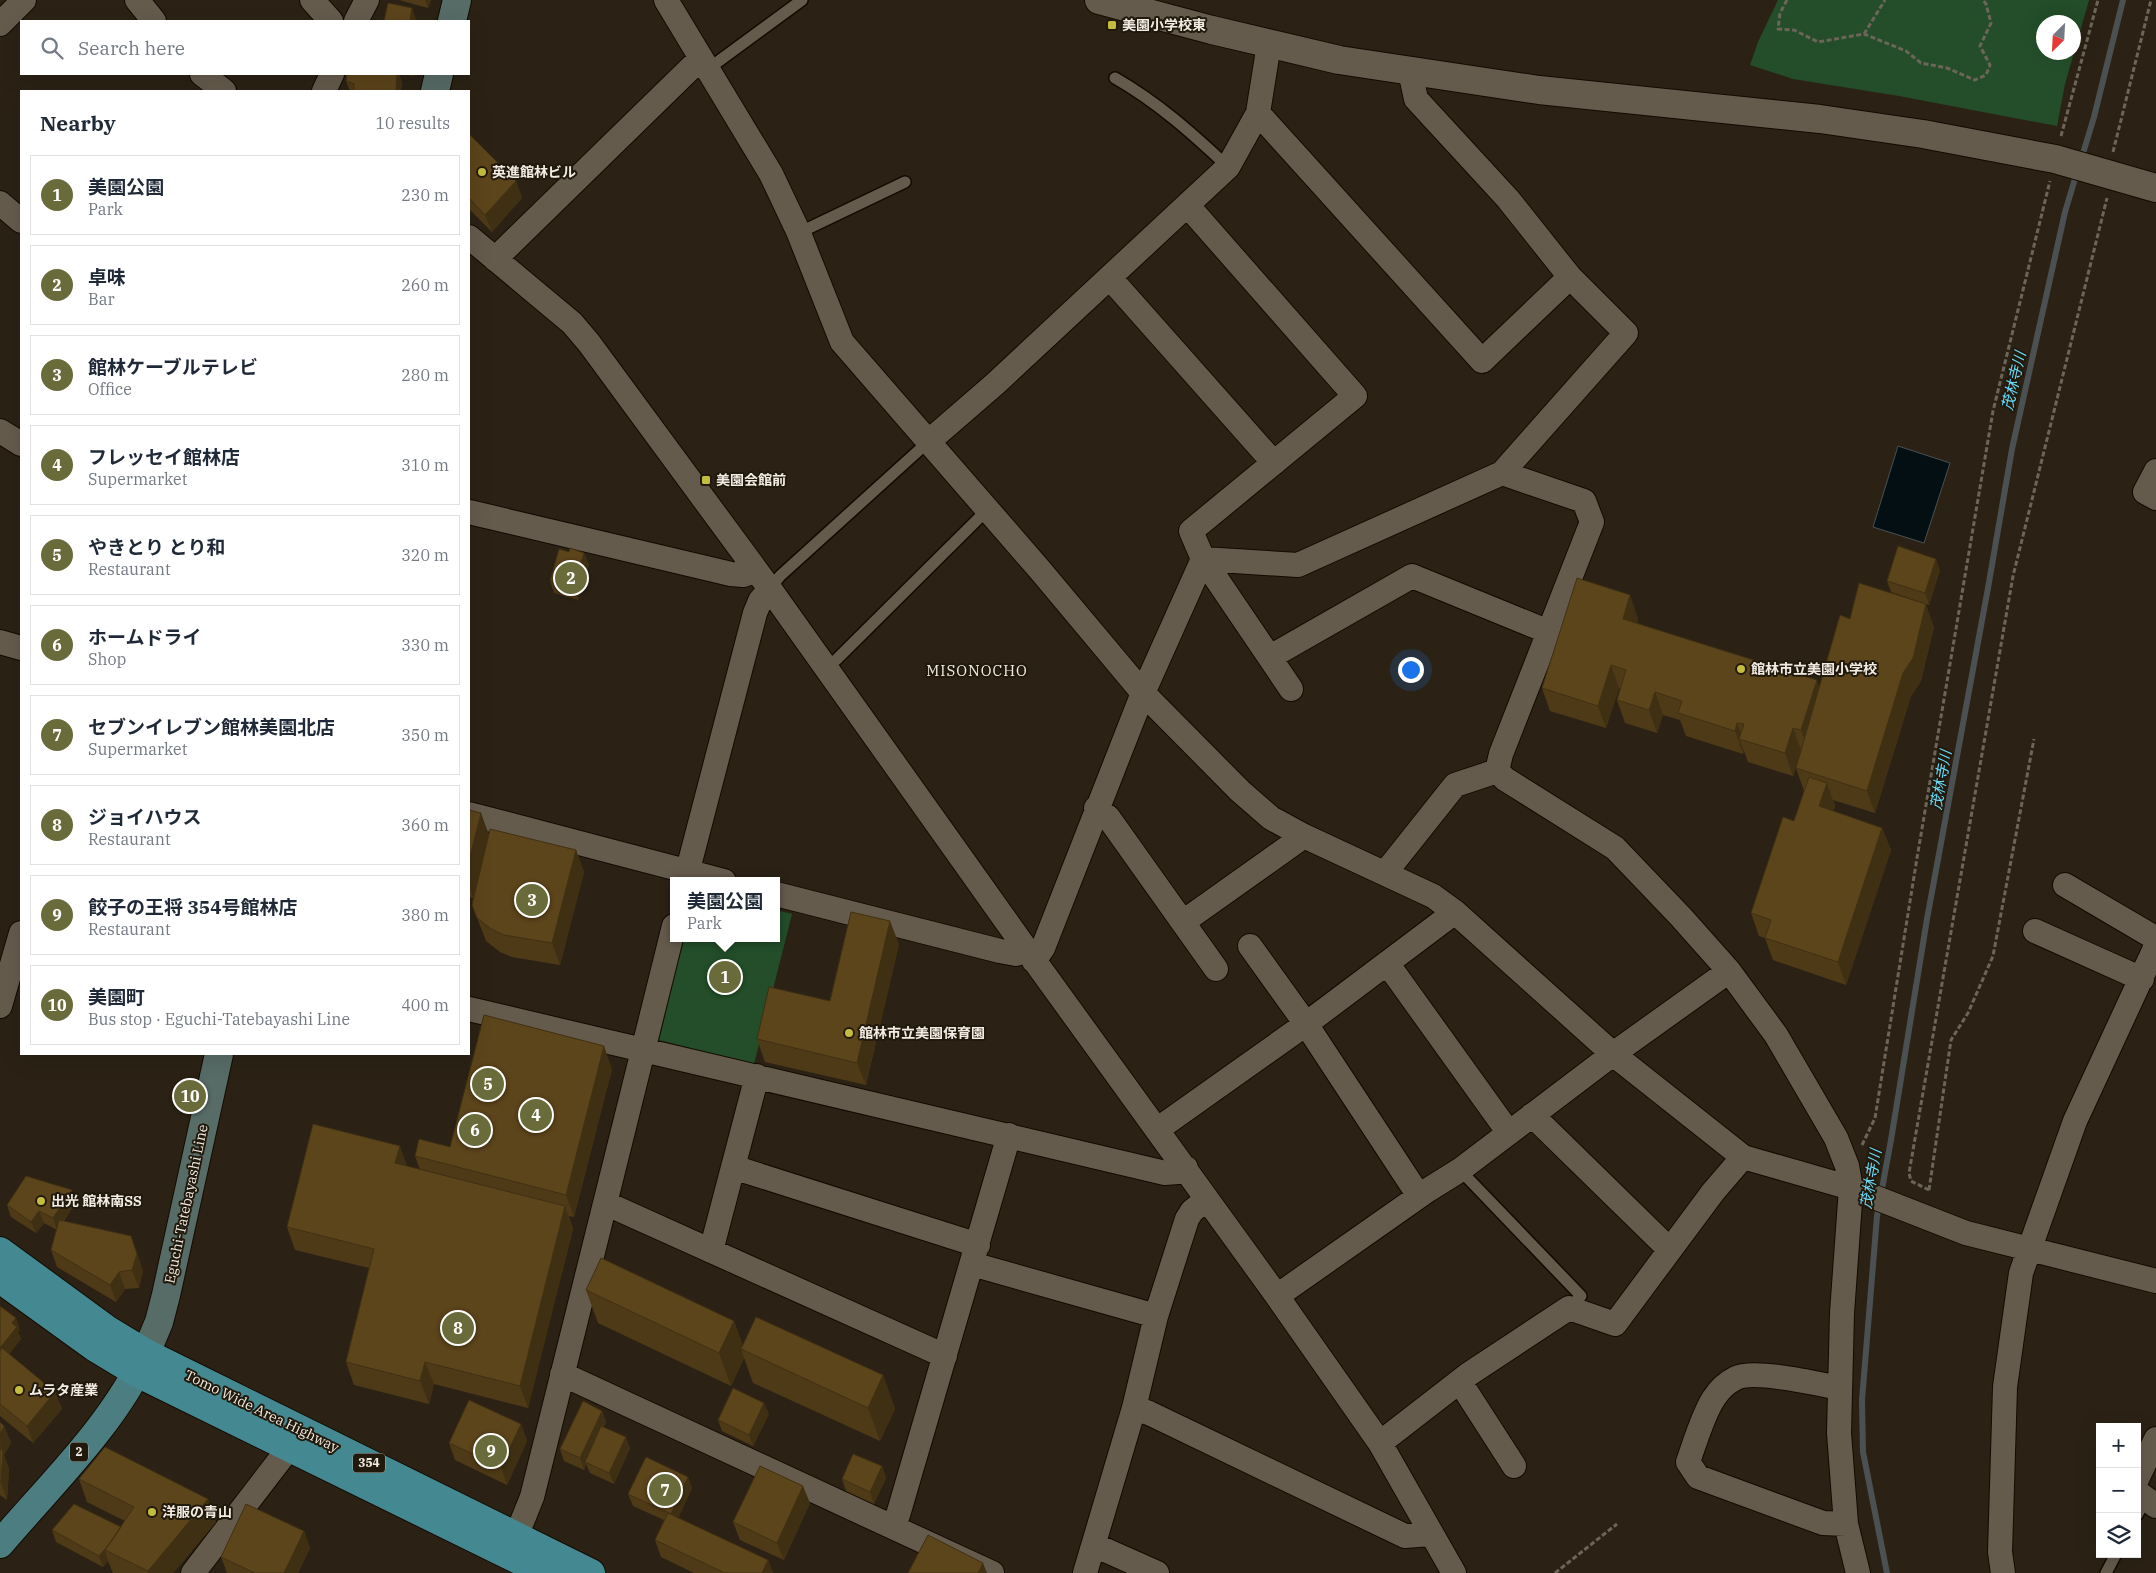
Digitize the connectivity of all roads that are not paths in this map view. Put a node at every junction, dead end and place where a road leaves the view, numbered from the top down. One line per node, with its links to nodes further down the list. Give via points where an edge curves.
1 (24, 0): 14 (street)
2 (137, 0): 10 (street)
3 (312, 0): 11 (street)
4 (367, 0): 12 (street)
5 (456, 0): 13 (main road)
6 (666, 0): 16 (street)
7 (802, 0): 16 (lane)
8 (1099, 0): 9 (street)
9 (1151, 7): 15 (street)
10 (153, 20)
11 (330, 20)
12 (357, 20)
13 (452, 20)
14 (0, 24)
15 (1269, 44): 17 (street, via 1339,60); 23 (street)
16 (704, 64): 28 (street, via 771,174); 30 (street)
17 (1410, 71): 26 (street, via 1539,90 1820,119 1923,134 2058,160); 31 (street, via 1416,99 1508,199)
18 (332, 75): 21 (street)
19 (439, 75): 22 (main road)
20 (1115, 78): 24 (lane, via 1147,96)
21 (324, 90)
22 (435, 90)
23 (1258, 113): 24 (street); 31 (street, via 1482,361)
24 (1228, 166): 27 (street)
25 (905, 182): 28 (lane)
26 (2156, 188)
27 (1188, 206): 32 (street); 36 (street, via 1355,396)
28 (798, 232): 34 (street, via 842,342)
29 (470, 238): 30 (street)
30 (495, 259): 43 (street, via 572,323 590,343)
31 (1570, 277): 38 (street, via 1626,333)
32 (1110, 278): 34 (street); 36 (street)
33 (0, 431): 35 (street)
34 (928, 442): 40 (street); 44 (lane, via 780,576)
35 (20, 443)
36 (1274, 463): 42 (street, via 1191,530)
37 (2156, 471): 39 (street, via 2144,492)
38 (1502, 473): 42 (street, via 1298,565); 45 (street, via 1584,501 1592,522)
39 (2156, 498)
40 (987, 510): 49 (lane, via 836,660); 51 (street)
41 (470, 512): 43 (street, via 731,574)
42 (1203, 559): 48 (street); 51 (street)
43 (755, 571): 44 (street)
44 (770, 590): 49 (street); 57 (street, via 755,613)
45 (1549, 632): 48 (street, via 1412,576); 52 (street)
46 (0, 642): 47 (street)
47 (20, 648)
48 (1270, 657): 50 (street)
49 (824, 668): 68 (street)
50 (1291, 689)
51 (1143, 693): 53 (street); 55 (street, via 1240,791 1271,818)
52 (1497, 771): 56 (street, via 1455,785); 71 (street, via 1615,848)
53 (1096, 808): 61 (street, via 1108,817); 68 (street, via 1043,948)
54 (470, 814): 57 (street)
55 (1304, 836): 56 (street); 61 (street)
56 (1385, 873): 60 (street, via 1433,896)
57 (686, 876)
58 (2064, 885): 64 (street, via 2150,934)
59 (780, 895): 68 (street, via 1000,951)
60 (1455, 912): 69 (street); 78 (street)
61 (1183, 922): 70 (street)
62 (2035, 931): 73 (street)
63 (20, 936): 72 (street)
64 (2156, 941)
65 (670, 942): 77 (street)
66 (1250, 946): 76 (street)
67 (2156, 946): 73 (street)
68 (1030, 955): 82 (street)
69 (1387, 963): 76 (street); 83 (street)
70 (1216, 969)
71 (1729, 971): 78 (street); 89 (street, via 1776,1035 1836,1138)
72 (4, 976): 74 (street)
73 (2142, 979): 93 (street, via 2075,1121)
74 (0, 1006)
75 (470, 1009): 77 (street)
76 (1306, 1024): 82 (street); 90 (street)
77 (643, 1050): 80 (street); 92 (street)
78 (1613, 1054): 81 (street); 85 (street)
79 (219, 1055): 104 (main road, Eguchi-Tatebayashi Line, via 166,1295)
80 (756, 1076): 84 (street); 86 (street)
81 (1532, 1115): 83 (street); 94 (street)
82 (1158, 1129): 87 (street)
83 (1509, 1133): 88 (street)
84 (1009, 1135): 87 (street, via 1166,1173); 97 (street)
85 (1742, 1157): 89 (street); 94 (street)
86 (733, 1167): 96 (street); 97 (street)
87 (1186, 1168): 91 (street)
88 (1460, 1170): 90 (street); 101 (lane, via 1581,1296)
89 (1854, 1183): 93 (street, via 1925,1218 1966,1233); 107 (street)
90 (1419, 1196): 100 (street)
91 (1207, 1199): 100 (street); 102 (street, via 1187,1219)
92 (605, 1203): 96 (street); 105 (street)
93 (2029, 1248): 99 (street); 129 (street, via 2022,1273 2005,1386 2000,1552)
94 (1670, 1250): 101 (street, via 1615,1324)
95 (0, 1251): 104 (highway, Tomo Wide Area Highway / 354, via 108,1330)
96 (711, 1251): 103 (street)
97 (975, 1254): 102 (street); 103 (street)
98 (0, 1279): 104 (highway, Tomo Wide Area Highway / 354, via 94,1347)
99 (2156, 1282)
100 (1277, 1296): 110 (street)
101 (1569, 1308): 106 (street)
102 (1156, 1316): 108 (street)
103 (945, 1356): 115 (street, via 898,1515)
104 (142, 1363): 111 (highway, Tomo Wide Area Highway / 354); 117 (main road, 2, via 106,1421); 119 (highway, Tomo Wide Area Highway / 354)
105 (562, 1374): 115 (street); 119 (street, via 532,1497)
106 (1460, 1382): 110 (street); 112 (street)
107 (1839, 1388): 114 (street); 114 (street, via 1787,1378 1738,1377 1713,1399 1688,1462 1698,1477 1823,1523)
108 (1134, 1408): 116 (street, via 1405,1536); 118 (street)
109 (2156, 1439): 113 (street)
110 (1380, 1443): 116 (street)
111 (289, 1448): 119 (highway, Tomo Wide Area Highway / 354); 121 (street)
112 (1514, 1466)
113 (2143, 1498)
114 (1846, 1524): 128 (street)
115 (891, 1526): 124 (street)
116 (1430, 1534): 127 (street)
117 (0, 1544)
118 (1094, 1545): 125 (street); 126 (street)
119 (513, 1546): 122 (highway, Tomo Wide Area Highway / 354); 123 (highway, Tomo Wide Area Highway / 354)
120 (2114, 1558): 130 (lane)
121 (193, 1573)
122 (545, 1573)
123 (591, 1573)
124 (992, 1573)
125 (1085, 1573)
126 (1156, 1573)
127 (1454, 1573)
128 (1858, 1573)
129 (2003, 1573)
130 (2106, 1573)

